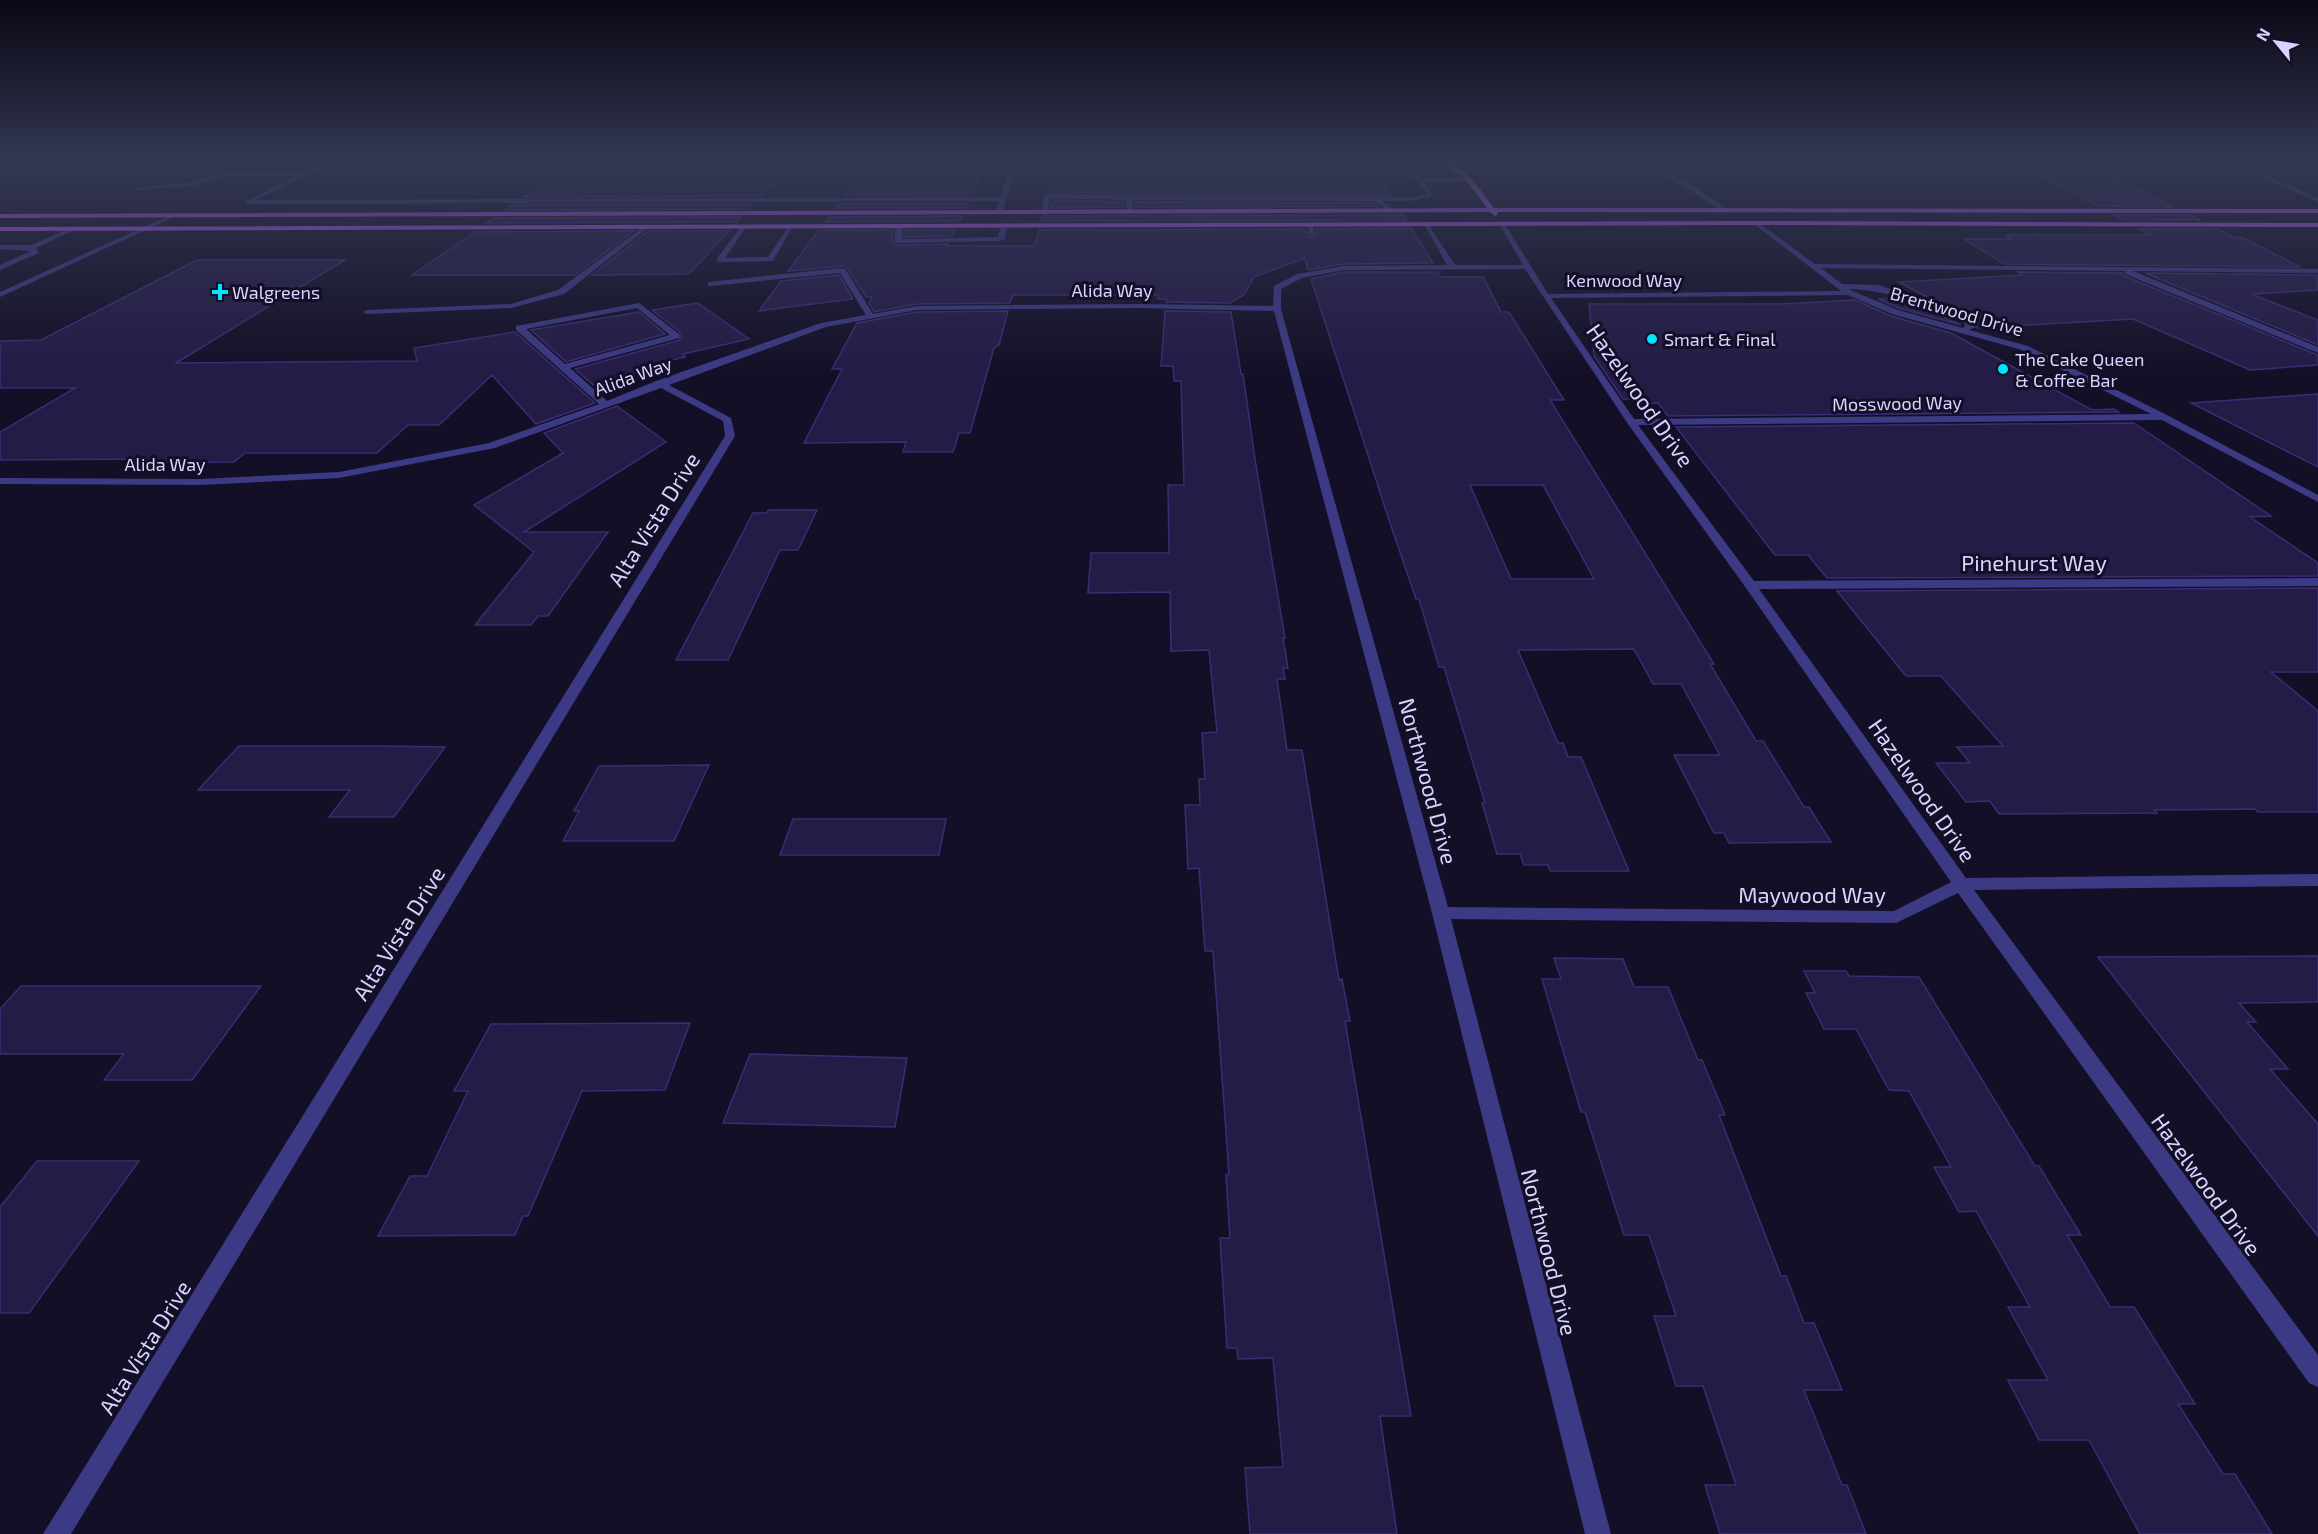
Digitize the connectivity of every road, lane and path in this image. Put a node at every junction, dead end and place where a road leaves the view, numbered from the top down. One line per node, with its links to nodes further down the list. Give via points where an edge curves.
1 (65, 233): 12 (street)
2 (136, 233): 22 (street)
3 (639, 233): 25 (street, via 561,292 511,306)
4 (739, 233): 5 (street, via 720,260 770,259)
5 (785, 233)
6 (899, 233): 7 (street, via 898,241 1001,239)
7 (1002, 233)
8 (1432, 233): 14 (street)
9 (1507, 233): 15 (street, Hazelwood Drive)
10 (1769, 233): 13 (street, Brentwood Drive)
11 (0, 247): 12 (street)
12 (32, 247): 16 (street, via 36,251)
13 (1813, 266): 17 (street); 20 (street, Brentwood Drive)
14 (1452, 267): 15 (street); 24 (street, via 1327,268 1277,288)
15 (1529, 267): 23 (street, Hazelwood Drive)
16 (0, 268)
17 (2120, 268): 18 (street); 28 (street)
18 (2318, 271)
19 (711, 284): 26 (street, via 842,270)
20 (1839, 286): 21 (street, Brentwood Drive); 27 (street, via 1875,287 1939,308 1972,325)
21 (1849, 294): 23 (street, Kenwood Way); 27 (street, Brentwood Drive, via 1895,312)
22 (0, 295)
23 (1545, 296): 33 (street, Hazelwood Drive)
24 (1277, 309): 26 (street, Alida Way, via 917,308); 40 (street, Northwood Drive)
25 (367, 312)
26 (871, 317): 30 (street, Alida Way, via 824,325)
27 (1961, 330): 32 (street, Brentwood Drive, via 2025,348)
28 (2318, 350)
29 (563, 367): 29 (street, via 519,328 639,305 676,336); 31 (street)
30 (659, 383): 31 (street, Alida Way); 42 (street, Alta Vista Drive, via 728,420 730,436)
31 (604, 404): 34 (street, Alida Way, via 491,446 339,475 202,482)
32 (2164, 417): 33 (street, Mosswood Way); 35 (street, Brentwood Drive)
33 (1631, 422): 37 (street, Hazelwood Drive)
34 (0, 481)
35 (2318, 499)
36 (2318, 582): 37 (street, Pinehurst Way)
37 (1750, 585): 39 (street, Hazelwood Drive)
38 (2318, 880): 39 (street, Maywood Way)
39 (1961, 884): 40 (street, Maywood Way, via 1896,917); 41 (street, Hazelwood Drive)
40 (1442, 913): 43 (street, Northwood Drive)
41 (2318, 1375)
42 (56, 1534)
43 (1598, 1534)

